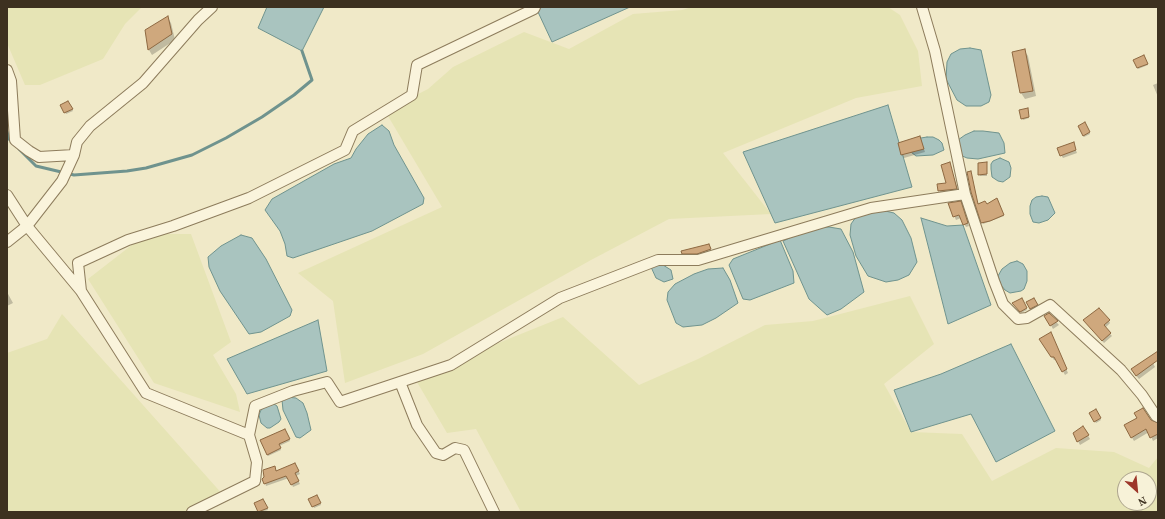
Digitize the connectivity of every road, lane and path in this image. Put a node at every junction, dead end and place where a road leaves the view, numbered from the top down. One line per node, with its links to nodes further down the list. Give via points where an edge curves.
1 (212, 7): 5 (street, via 143,83 90,126 77,142)
2 (535, 7): 10 (street, via 417,65 412,94 353,131 345,150 249,198 128,240 78,263)
3 (922, 7): 6 (street, via 935,51)
4 (7, 70): 5 (street, via 12,80 15,140 40,157)
5 (74, 155): 8 (street, via 62,182)
6 (965, 194): 11 (street, via 871,208 698,260 658,260 560,298 451,365); 12 (street, via 1003,304 1018,319 1027,318 1050,305 1121,370)
7 (7, 195): 8 (street)
8 (27, 226): 9 (street); 10 (street)
9 (7, 242)
10 (81, 291): 13 (street, via 146,393)
11 (400, 382): 13 (street, via 340,402 327,382 293,391 255,406); 15 (street, via 418,425 436,453 443,455 455,448 464,450)
12 (1158, 417)
13 (249, 435): 14 (street, via 257,462 255,481)
14 (192, 512)
15 (494, 512)

